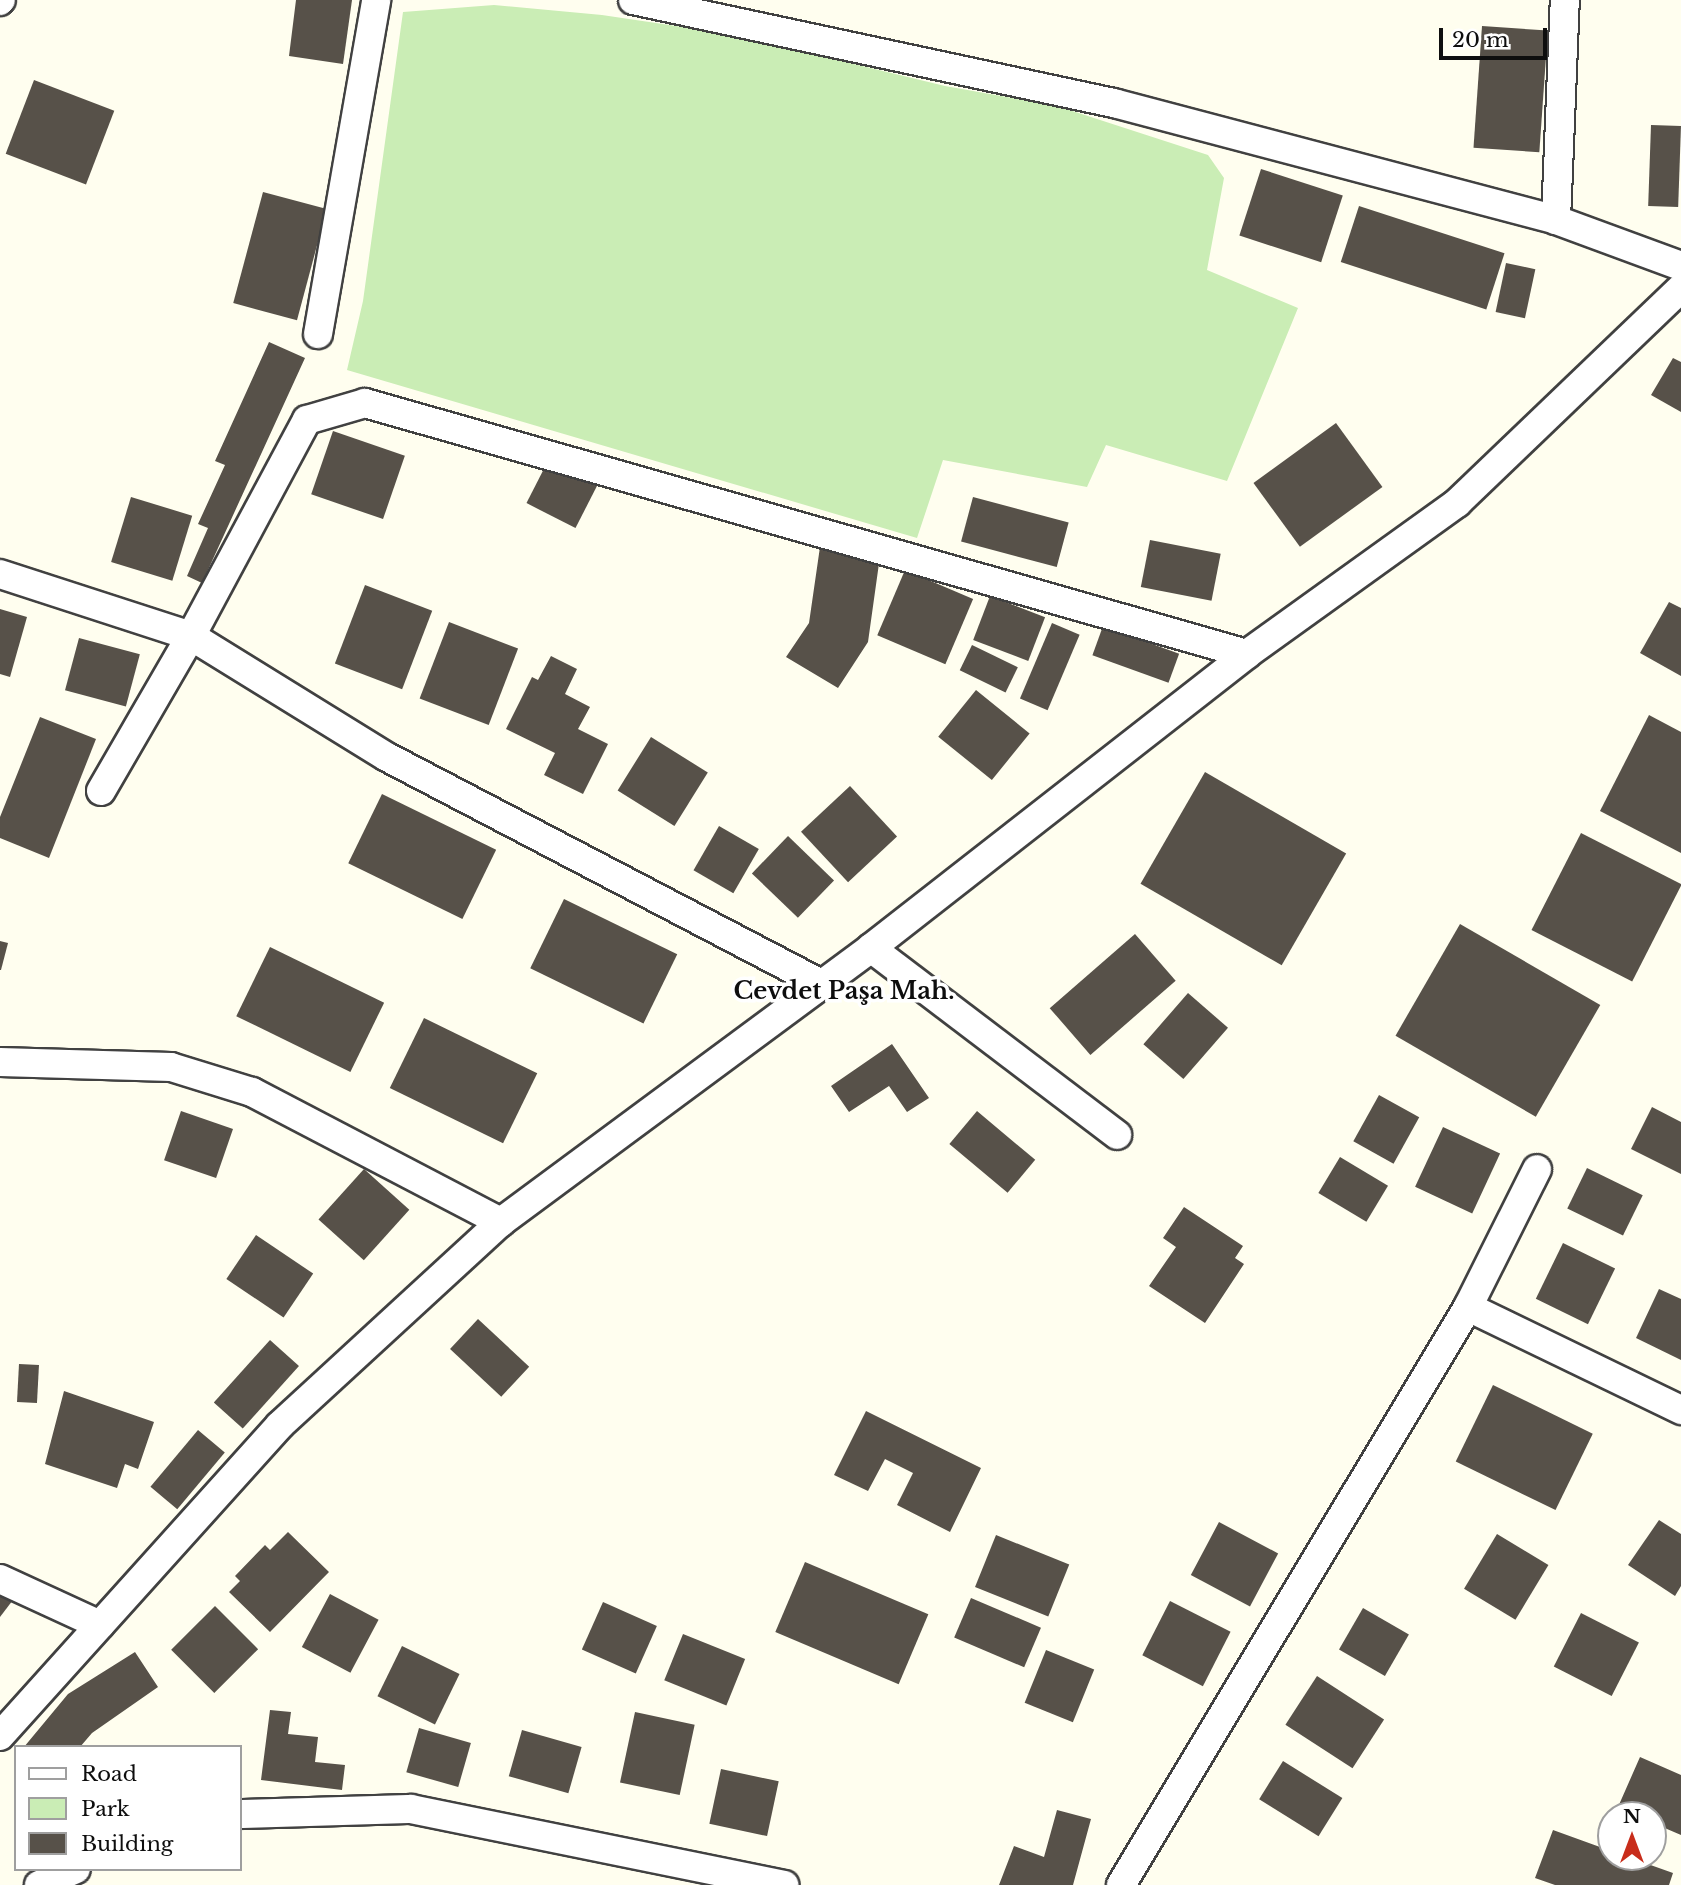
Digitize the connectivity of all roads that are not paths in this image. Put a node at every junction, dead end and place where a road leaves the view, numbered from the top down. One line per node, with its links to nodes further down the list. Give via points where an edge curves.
1 (376, 0): 7 (street)
2 (633, 0): 4 (street, via 1114,103)
3 (1565, 0): 4 (street)
4 (1556, 220): 5 (street)
5 (1681, 266)
6 (1681, 288): 10 (street, via 1457,503)
7 (318, 334)
8 (0, 574): 9 (street)
9 (191, 636): 10 (street, via 307,421 365,403); 11 (street); 13 (street, via 387,757)
10 (1247, 654): 12 (street)
11 (100, 791)
12 (871, 948): 13 (street); 15 (street)
13 (821, 984): 17 (street)
14 (0, 1062): 17 (street, via 171,1067 252,1092)
15 (1117, 1135)
16 (1536, 1169): 18 (street)
17 (501, 1222): 21 (street, via 280,1426)
18 (1468, 1307): 19 (street); 27 (street)
19 (1681, 1410)
20 (0, 1579): 21 (street)
21 (100, 1625): 22 (street)
22 (0, 1736)
23 (242, 1814): 26 (street, via 411,1809)
24 (71, 1871): 25 (street)
25 (39, 1885)
26 (784, 1885)
27 (1121, 1885)

